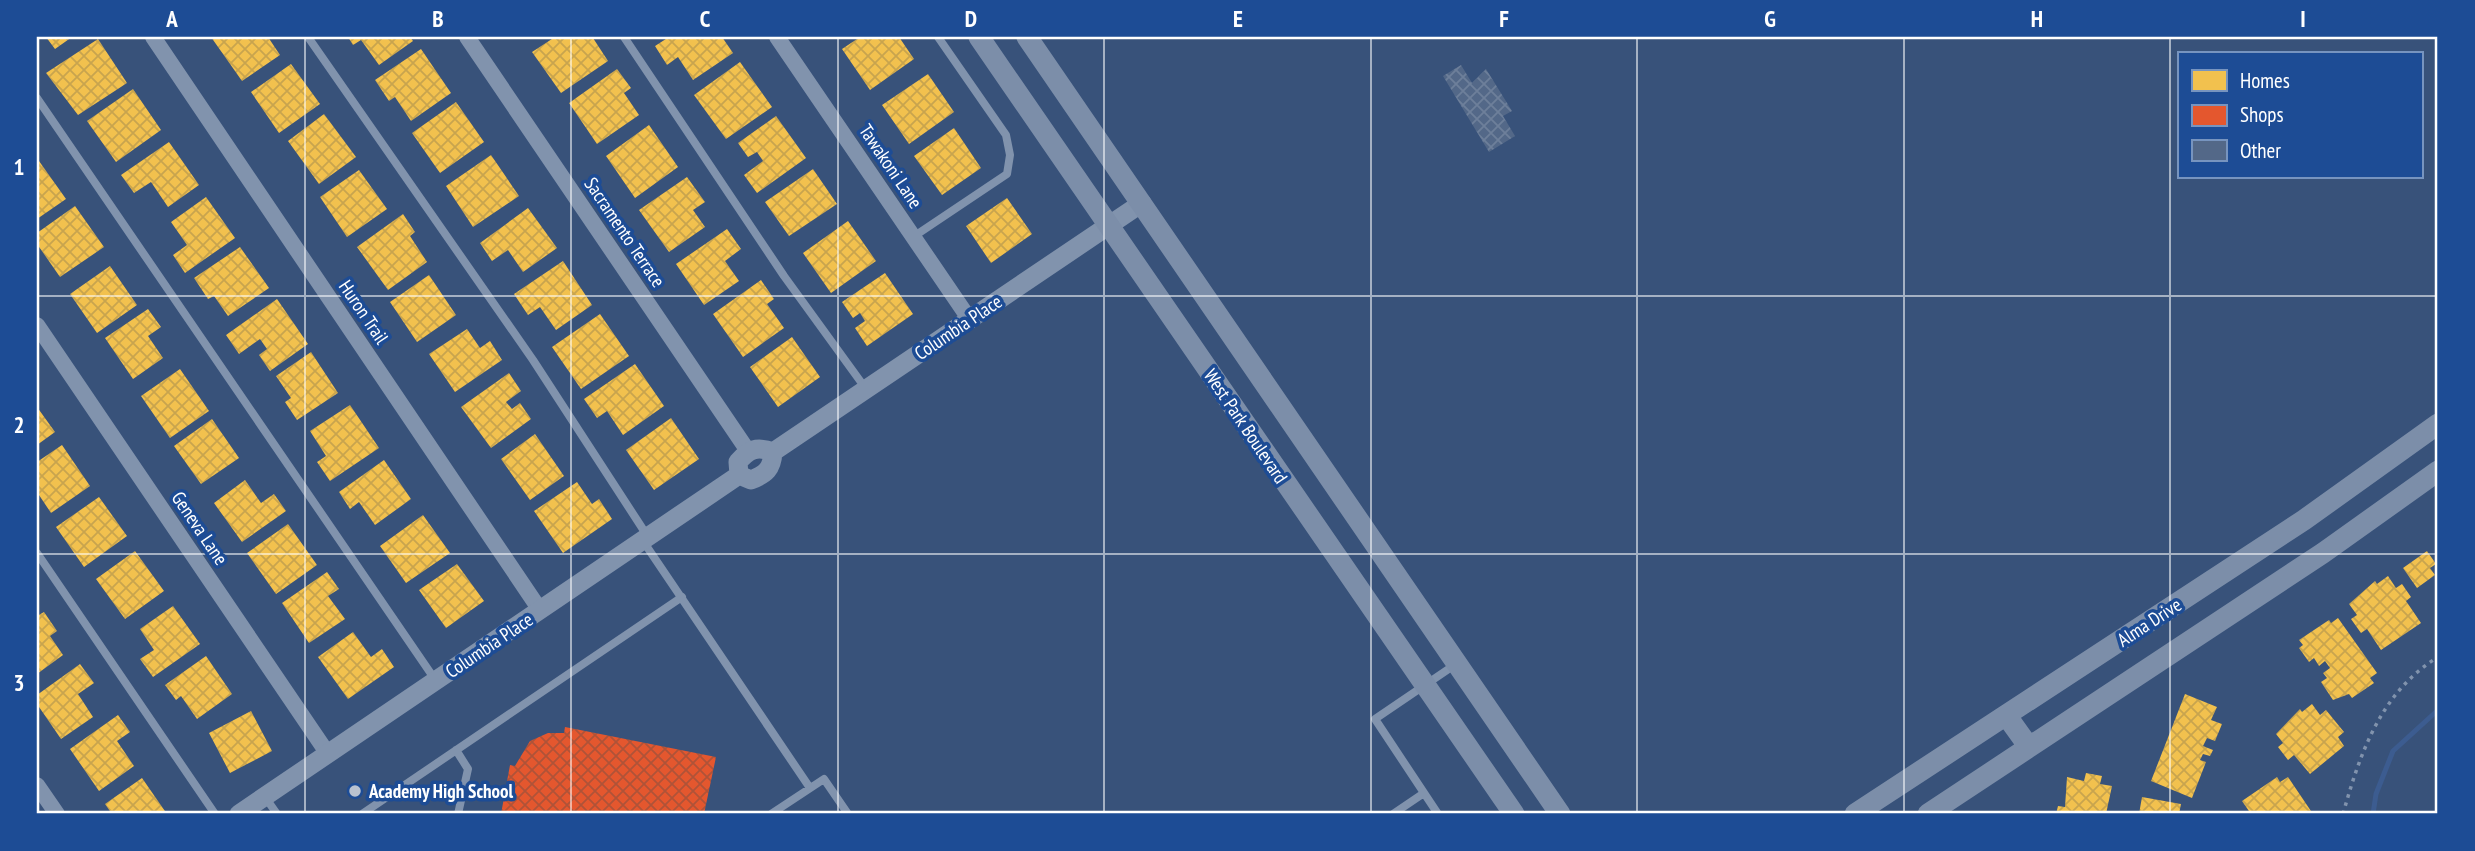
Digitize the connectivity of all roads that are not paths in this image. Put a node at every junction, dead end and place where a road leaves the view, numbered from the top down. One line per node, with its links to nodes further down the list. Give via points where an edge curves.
1 (153, 37): 25 (street, Huron Trail)
2 (308, 37): 22 (lane, via 533,360)
3 (467, 37): 18 (street, Sacramento Terrace)
4 (624, 37): 15 (lane, via 784,276)
5 (777, 37): 12 (street, Tawakoni Lane)
6 (938, 37): 12 (lane, via 1006,135 1010,155 1007,174)
7 (979, 37): 11 (main road, West Park Boulevard)
8 (1027, 37): 10 (main road, West Park Boulevard)
9 (37, 98): 27 (lane)
10 (1142, 203): 11 (street, Columbia Place); 26 (main road, West Park Boulevard)
11 (1108, 226): 13 (street, Columbia Place); 28 (main road, West Park Boulevard)
12 (913, 237): 13 (street, Tawakoni Lane)
13 (970, 320): 15 (street, Columbia Place)
14 (37, 326): 32 (street, Geneva Lane)
15 (867, 389): 19 (street, Columbia Place)
16 (2438, 424): 17 (main road, Alma Drive)
17 (2403, 449): 21 (main road); 29 (main road, Alma Drive, via 2304,520)
18 (748, 451): 19 (street, via 761,447); 20 (street, via 738,463)
19 (773, 452): 20 (street, Columbia Place, via 773,464 764,475 751,480)
20 (739, 475): 22 (street, Columbia Place)
21 (2432, 476): 30 (main road, Alma Drive)
22 (646, 539): 24 (lane); 25 (street, Columbia Place)
23 (37, 553): 38 (lane)
24 (682, 597): 31 (lane); 34 (lane)
25 (540, 610): 27 (street, Columbia Place)
26 (1456, 664): 28 (lane); 48 (main road, West Park Boulevard)
27 (436, 681): 32 (street, Columbia Place)
28 (1424, 685): 35 (lane, via 1375,719); 47 (main road, West Park Boulevard)
29 (2006, 715): 30 (main road); 49 (main road, Alma Drive)
30 (2029, 747): 50 (main road, Alma Drive)
31 (456, 750): 41 (lane); 42 (lane, via 468,769)
32 (328, 754): 36 (street, Columbia Place)
33 (37, 785): 37 (street)
34 (810, 788): 43 (lane); 44 (lane, via 824,779)
35 (1424, 793): 45 (lane); 46 (lane)
36 (265, 797): 39 (street, Columbia Place); 40 (lane)
37 (57, 814)
38 (215, 814)
39 (239, 814)
40 (277, 814)
41 (362, 814)
42 (458, 814)
43 (771, 814)
44 (848, 814)
45 (1393, 814)
46 (1438, 814)
47 (1514, 814)
48 (1559, 814)
49 (1855, 814)
50 (1928, 814)

